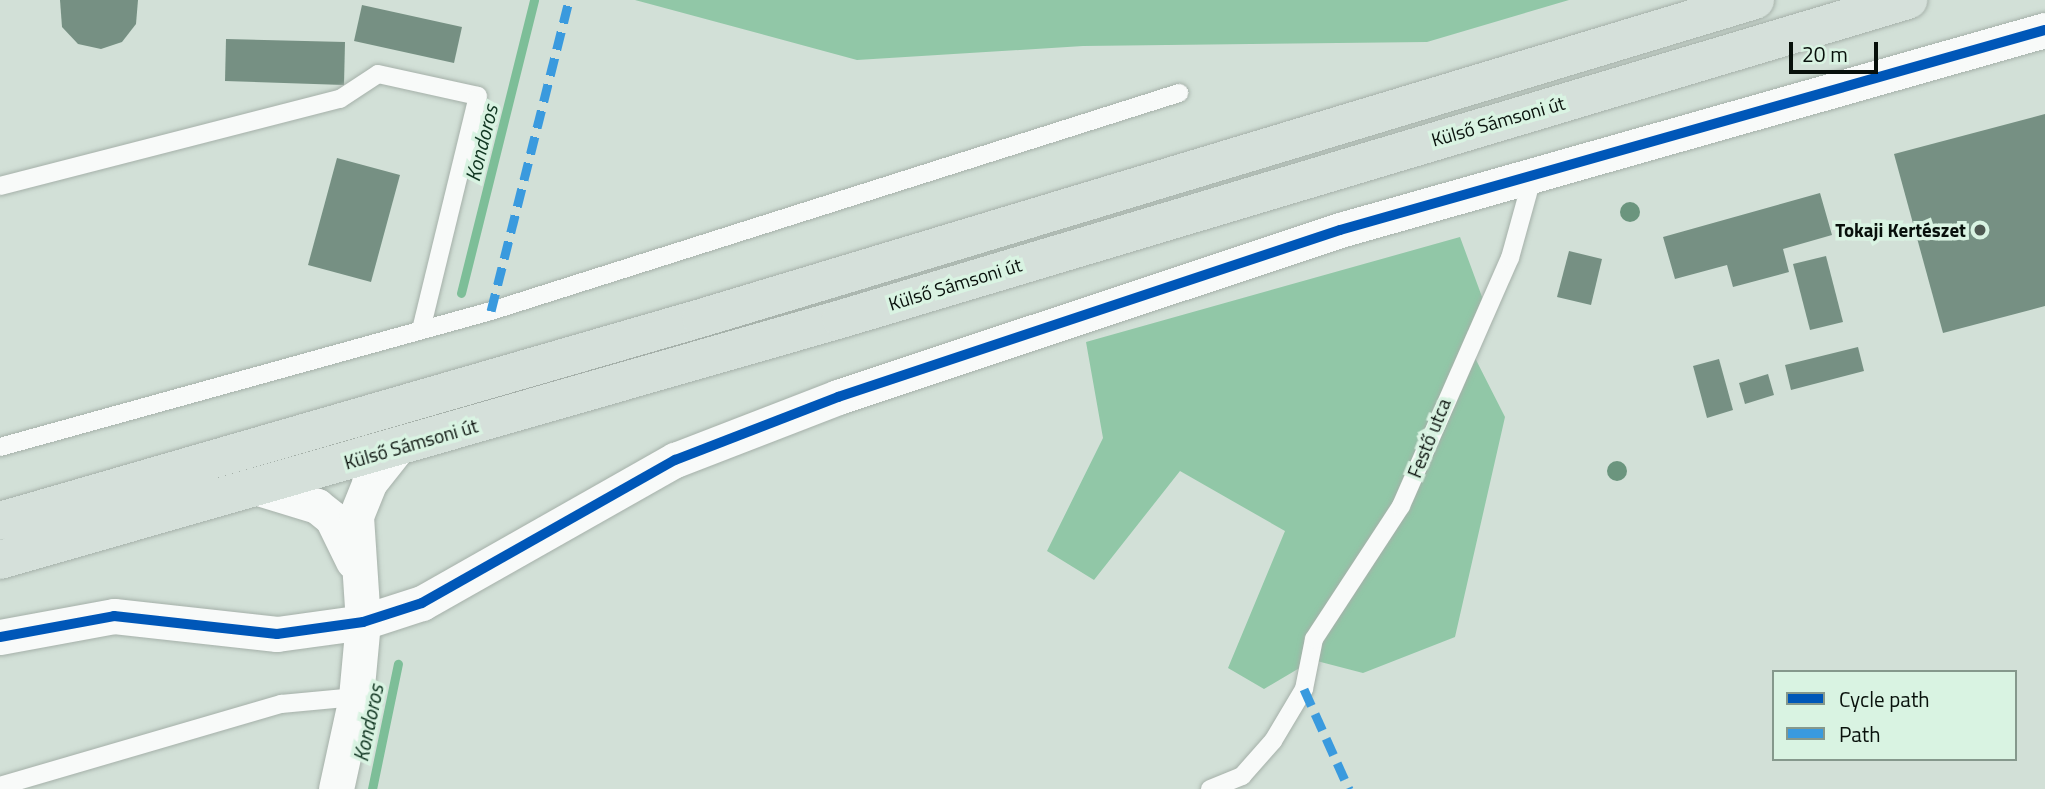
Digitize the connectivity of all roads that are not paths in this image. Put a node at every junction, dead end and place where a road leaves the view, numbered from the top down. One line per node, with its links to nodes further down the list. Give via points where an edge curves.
1 (1755, 0): 11 (main road, Külső Sámsoni út, via 701,318)
2 (1908, 0): 9 (main road, Külső Sámsoni út)
3 (2045, 30): 5 (street)
4 (1180, 93): 7 (lane)
5 (1533, 175): 14 (street, via 1170,284 753,426 594,501 422,603); 19 (lane, Festő utca, via 1510,258 1401,506 1314,639 1304,689 1273,741 1242,776)
6 (0, 186): 7 (lane, via 340,99 378,74 478,96)
7 (421, 329): 8 (lane)
8 (0, 447)
9 (396, 449): 10 (main road, Külső Sámsoni út); 13 (street, via 369,483 356,516)
10 (255, 487): 12 (main road, Külső Sámsoni út); 13 (street, via 307,502 332,518)
11 (0, 521)
12 (0, 560)
13 (359, 577): 14 (street)
14 (363, 622): 15 (street, via 277,634 114,616); 16 (street)
15 (0, 637)
16 (356, 696): 17 (lane, via 281,704); 18 (street)
17 (0, 786)
18 (337, 789)
19 (1210, 789)

